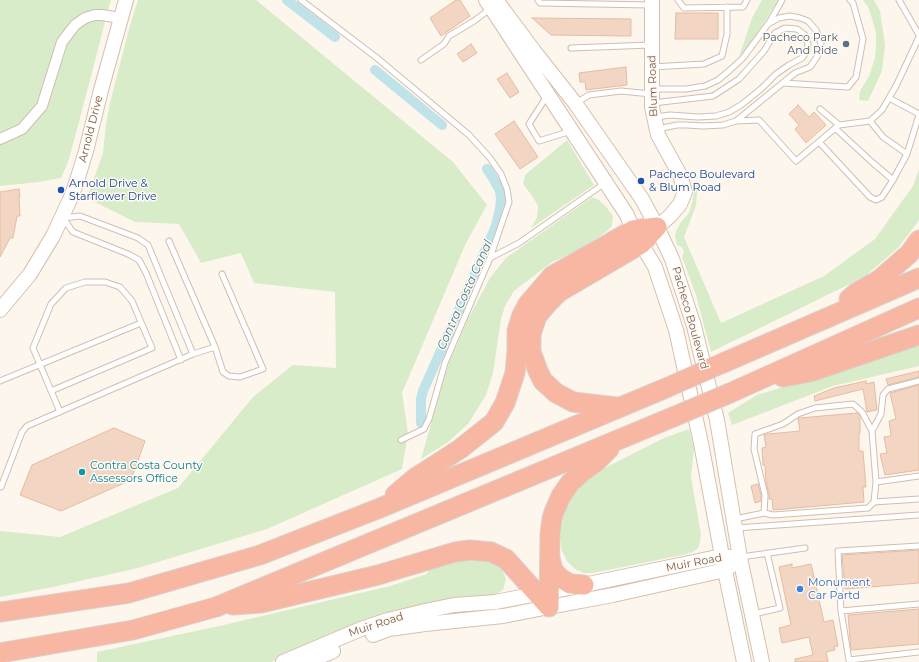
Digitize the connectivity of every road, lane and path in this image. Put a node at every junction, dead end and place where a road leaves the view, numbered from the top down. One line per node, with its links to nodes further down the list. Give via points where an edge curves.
1 (126, 0): 12 (main road, Arnold Drive)
2 (301, 0): 41 (lane, via 469,135 490,158 501,174 509,202)
3 (538, 0): 10 (lane, via 540,3)
4 (678, 0): 11 (lane, via 684,8)
5 (747, 0): 11 (lane, via 743,7)
6 (782, 0): 13 (lane)
7 (850, 0): 19 (lane, via 863,39 856,77 848,86)
8 (899, 0): 14 (lane)
9 (491, 3): 17 (lane, via 474,21 449,36 444,44); 20 (main road, Pacheco Boulevard); 23 (main road, Pacheco Boulevard, via 534,51)
10 (652, 3): 15 (main road, Blum Road)
11 (727, 7): 18 (lane, via 727,34 722,56 704,64)
12 (120, 18): 31 (street, via 95,15 75,25 62,42 42,106 22,130); 36 (main road, Arnold Drive, via 84,158)
13 (768, 24): 19 (lane, via 779,18 800,18 808,21 816,30 821,43 817,57 810,66 795,73); 21 (lane, via 743,58 718,80 705,86)
14 (919, 36): 22 (lane)
15 (652, 45): 16 (lane); 18 (main road, Blum Road)
16 (571, 48)
17 (421, 60)
18 (652, 67): 21 (main road, Blum Road)
19 (783, 83): 26 (lane)
20 (548, 95): 30 (main road, Pacheco Boulevard); 30 (lane, via 529,124 539,141)
21 (652, 96): 23 (lane, via 621,91 589,95); 28 (main road, Blum Road); 28 (lane, via 713,96 739,79 764,51 775,33 785,28 797,29 805,35 808,44 802,58 776,74 742,105 716,116 670,115)
22 (889, 98): 25 (lane); 27 (lane, via 882,110)
23 (575, 103): 37 (main road, Pacheco Boulevard, via 642,199)
24 (820, 109): 29 (lane)
25 (919, 114): 33 (lane)
26 (736, 120): 28 (lane, via 723,125 703,126); 32 (lane, via 759,120 796,161)
27 (870, 121): 29 (lane); 33 (lane, via 883,137)
28 (655, 123): 37 (main road, Blum Road, via 658,135 680,175 684,192 680,204)
29 (837, 126): 32 (lane); 34 (lane)
30 (572, 131): 35 (main road, Pacheco Boulevard)
31 (0, 139)
32 (819, 142): 34 (lane, via 870,197 876,200 882,197)
33 (907, 154): 34 (lane)
34 (893, 180)
35 (606, 182): 38 (main road, Pacheco Boulevard, via 627,215); 41 (lane, via 519,243)
36 (62, 218): 45 (main road, Arnold Drive, via 30,274); 50 (lane, via 80,216 138,238 148,245); 51 (lane, via 73,232 139,260)
37 (657, 227): 38 (highway); 70 (main road, Pacheco Boulevard, via 672,259 694,326 716,420)
38 (637, 237): 57 (highway, via 559,292 537,316 531,334 531,352 538,371 543,381 556,393 573,402); 67 (highway, via 552,276 522,315 517,331 514,373 505,404 494,422 460,449 415,478); 74 (main road, Pacheco Boulevard, via 655,267 676,330)
39 (919, 240): 46 (highway, via 909,254 879,280 856,293)
40 (169, 241): 49 (lane)
41 (490, 258): 60 (lane, via 444,363 429,419 424,429)
42 (222, 274): 49 (lane, via 263,368 240,377 229,376 223,372)
43 (919, 278): 46 (highway)
44 (919, 308): 53 (highway)
45 (0, 310)
46 (823, 320): 57 (highway, bridge)
47 (141, 323): 52 (lane); 52 (lane, via 132,301 120,286 105,282 85,282 66,288 51,304 33,348); 56 (lane, via 152,348)
48 (919, 335): 53 (highway, via 810,372)
49 (215, 347): 50 (lane)
50 (193, 354): 51 (lane)
51 (181, 360): 58 (lane)
52 (40, 365): 54 (lane); 56 (lane)
53 (758, 380): 61 (highway, bridge)
54 (0, 381)
55 (919, 381): 59 (lane, via 888,389 883,395 881,414)
56 (51, 391): 58 (lane)
57 (620, 407): 67 (highway)
58 (60, 412): 64 (lane, via 26,426)
59 (872, 431): 63 (lane); 68 (lane, via 862,412 853,404 815,408 755,434 754,449 765,495)
60 (401, 440)
61 (619, 440): 75 (highway, via 570,483 561,496 552,519); 81 (highway)
62 (919, 476): 63 (lane)
63 (876, 482): 66 (lane)
64 (0, 487)
65 (919, 499): 66 (lane)
66 (874, 502): 68 (lane, via 868,508 774,515)
67 (380, 508): 83 (highway, via 260,555 129,593)
68 (764, 513): 70 (lane)
69 (919, 515): 70 (lane)
70 (734, 523): 76 (main road, Pacheco Boulevard)
71 (919, 546): 82 (lane, via 838,551)
72 (805, 548): 73 (lane)
73 (767, 553): 76 (lane); 84 (lane, via 780,608)
74 (722, 556): 76 (main road, Muir Road); 77 (main road, Pacheco Boulevard); 78 (main road, Muir Road)
75 (550, 557): 78 (highway, via 553,570 559,577 570,584); 79 (highway)
76 (740, 558): 77 (main road, Muir Road); 84 (main road, Pacheco Boulevard)
77 (725, 570): 79 (main road, Muir Road, via 613,595); 89 (main road, Pacheco Boulevard)
78 (584, 585): 79 (main road, Muir Road)
79 (545, 598): 81 (highway, via 506,559 492,552 470,550 261,603); 87 (main road, Muir Road, via 454,605 388,620); 88 (main road, Muir Road, via 503,616 389,630 360,639)
80 (919, 604): 82 (lane)
81 (216, 606): 86 (highway, via 133,630)
82 (841, 611): 85 (lane, via 849,660)
83 (0, 612)
84 (752, 614): 90 (main road, Pacheco Boulevard)
85 (919, 652)
86 (0, 653)
87 (283, 662)
88 (308, 662)
89 (744, 662)
90 (762, 662)

